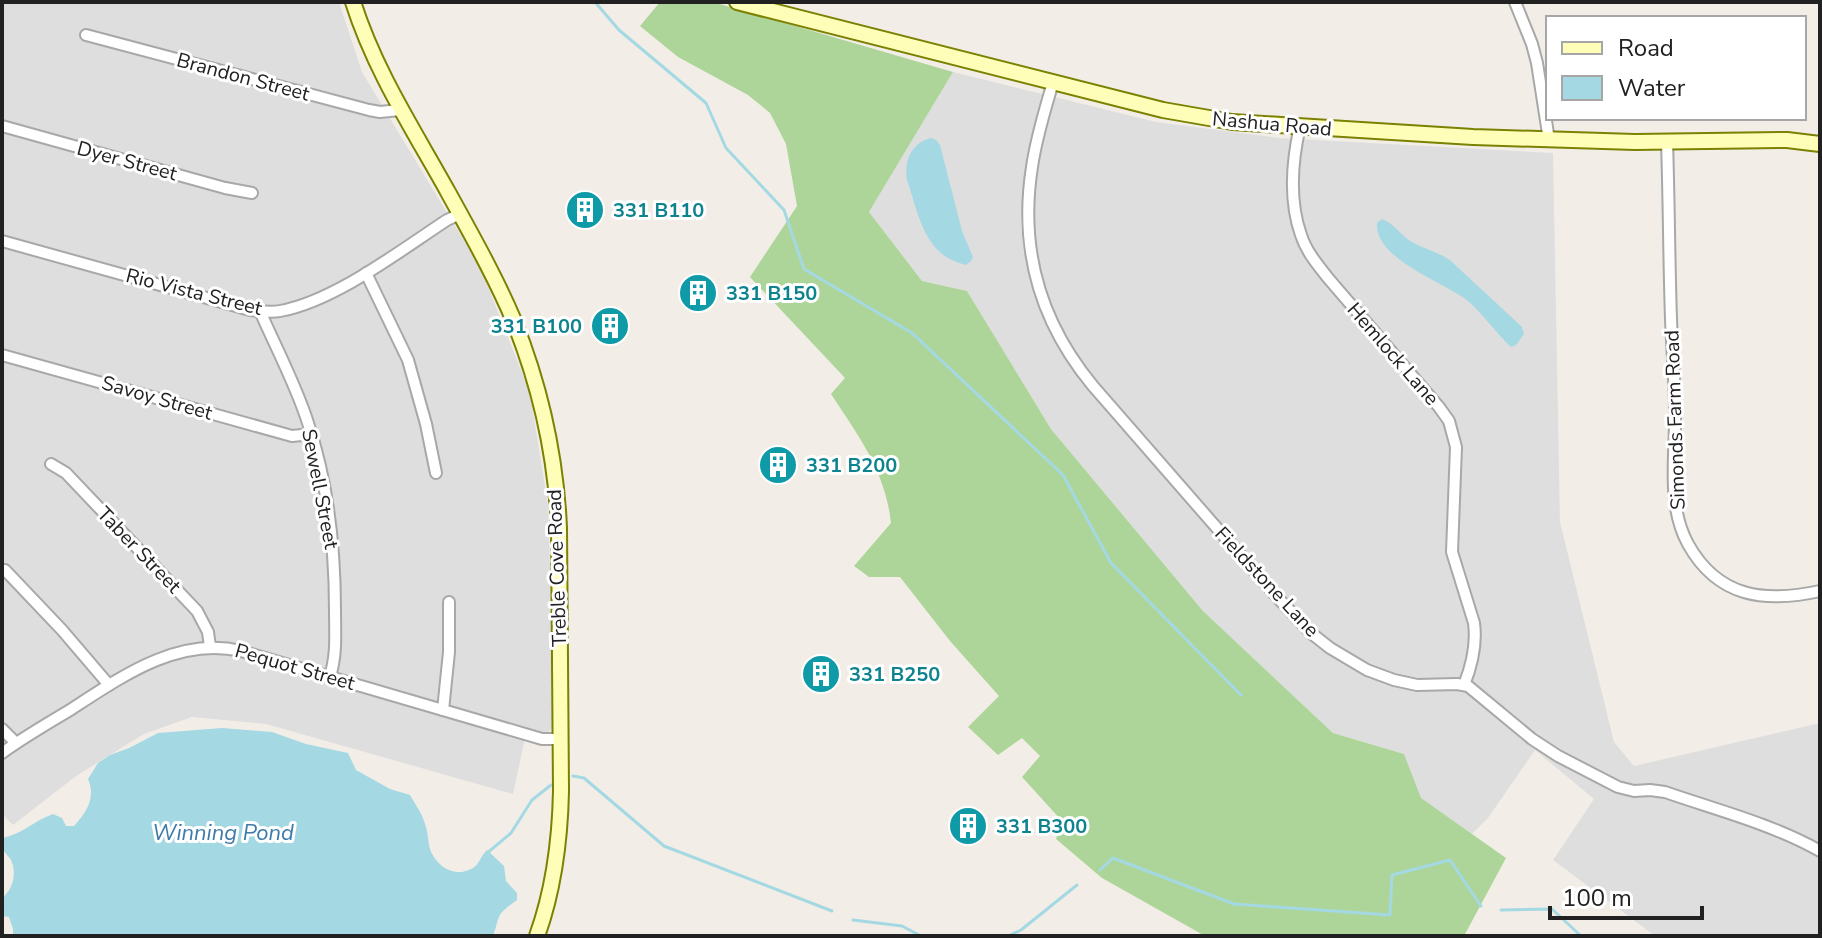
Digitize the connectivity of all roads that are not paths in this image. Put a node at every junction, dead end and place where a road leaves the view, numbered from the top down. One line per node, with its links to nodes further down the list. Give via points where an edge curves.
1 (353, 2): 6 (main road, Treble Cove Road)
2 (737, 2): 5 (main road, Nashua Road)
3 (1515, 2): 9 (street, via 1537,63)
4 (86, 35): 6 (street, Brandon Street, via 369,110)
5 (1053, 82): 8 (main road, Nashua Road, via 1209,119); 27 (street, Fieldstone Lane, via 1032,163 1028,221 1041,296 1071,357 1311,633 1385,677 1417,685)
6 (400, 110): 13 (main road, Treble Cove Road)
7 (2, 126): 12 (street, Dyer Street)
8 (1300, 126): 9 (main road, Nashua Road); 27 (street, Hemlock Lane, via 1294,150 1294,200 1304,243 1439,407 1455,439 1452,552 1476,633)
9 (1549, 140): 10 (main road, Nashua Road)
10 (1667, 142): 11 (main road, Nashua Road); 22 (street, Simonds Farm Road, via 1674,484 1682,532 1717,578 1750,595 1789,597)
11 (1820, 144)
12 (252, 193)
13 (460, 214): 15 (street, Rio Vista Street); 30 (main road, Treble Cove Road, via 521,340 549,444 559,528)
14 (2, 241): 16 (street, Rio Vista Street)
15 (366, 273): 16 (street, Rio Vista Street, via 299,306); 20 (street, via 408,360)
16 (260, 311): 18 (street, Sewell Street)
17 (2, 355): 18 (street, Savoy Street, via 292,436)
18 (312, 434): 25 (street, Sewell Street, via 334,567)
19 (51, 464): 24 (street, Taber Street, via 66,473 197,611)
20 (436, 473)
21 (5, 570): 26 (street)
22 (1820, 591)
23 (449, 602): 28 (street)
24 (210, 647): 25 (street, Pequot Street); 26 (street, Pequot Street, via 167,656)
25 (330, 676): 28 (street, Pequot Street)
26 (109, 685): 31 (street, Pequot Street)
27 (1464, 685): 33 (street, via 1532,739 1618,787 1665,792 1763,825)
28 (443, 710): 30 (street, Pequot Street, via 542,739)
29 (2, 729): 31 (street)
30 (561, 739): 34 (main road, Treble Cove Road, via 558,849)
31 (16, 743): 32 (street, Pequot Street)
32 (2, 753)
33 (1820, 851)
34 (537, 936)

